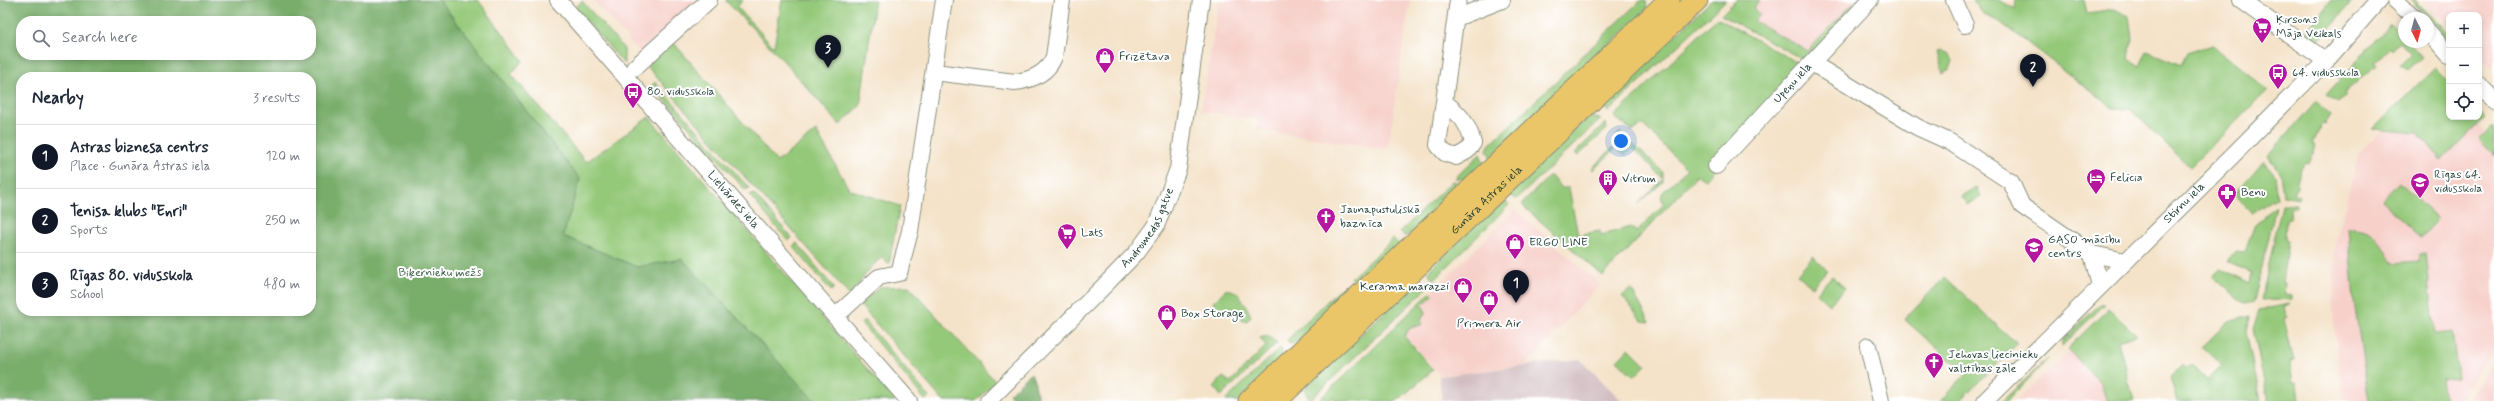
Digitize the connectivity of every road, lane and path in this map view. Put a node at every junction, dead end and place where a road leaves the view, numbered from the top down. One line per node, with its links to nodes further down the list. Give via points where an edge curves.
1 (558, 0): 31 (street, Lielvārdes iela)
2 (709, 0): 22 (street)
3 (944, 0): 23 (street)
4 (1062, 0): 23 (street, via 1054,57 1042,74 1015,82)
5 (1201, 0): 34 (street, Andromedas gatve, via 1178,169 1156,226 1136,253 1103,288)
6 (1458, 0): 16 (street)
7 (1697, 0): 14 (main road, Gunāra Astras iela)
8 (1870, 0): 21 (street, Upeņu iela)
9 (1954, 0): 17 (street)
10 (2241, 0): 20 (street)
11 (2378, 0): 20 (street, Stirnu iela)
12 (2395, 0): 15 (street)
13 (1493, 2): 16 (street)
14 (1670, 8): 35 (main road, Gunāra Astras iela); 36 (main road, Gunāra Astras iela)
15 (2408, 12)
16 (1456, 18): 26 (street)
17 (1965, 26)
18 (2434, 38): 19 (street)
19 (2446, 52)
20 (2326, 60): 29 (street, Stirnu iela)
21 (1812, 63): 27 (street, Upeņu iela); 28 (street, via 1917,127 1950,142 2011,182 2026,209)
22 (634, 68)
23 (934, 72): 31 (street, via 910,231 902,266 899,273 879,277)
24 (2482, 88): 25 (street)
25 (2494, 100)
26 (1444, 102)
27 (1716, 166)
28 (2092, 254): 29 (street); 30 (street)
29 (2125, 261): 30 (street, Stirnu iela)
30 (2100, 286): 38 (street, Stirnu iela)
31 (836, 316): 33 (street, Lielvārdes iela)
32 (1868, 346): 37 (street)
33 (909, 401)
34 (988, 401)
35 (1249, 401)
36 (1276, 401)
37 (1881, 401)
38 (1985, 401)

